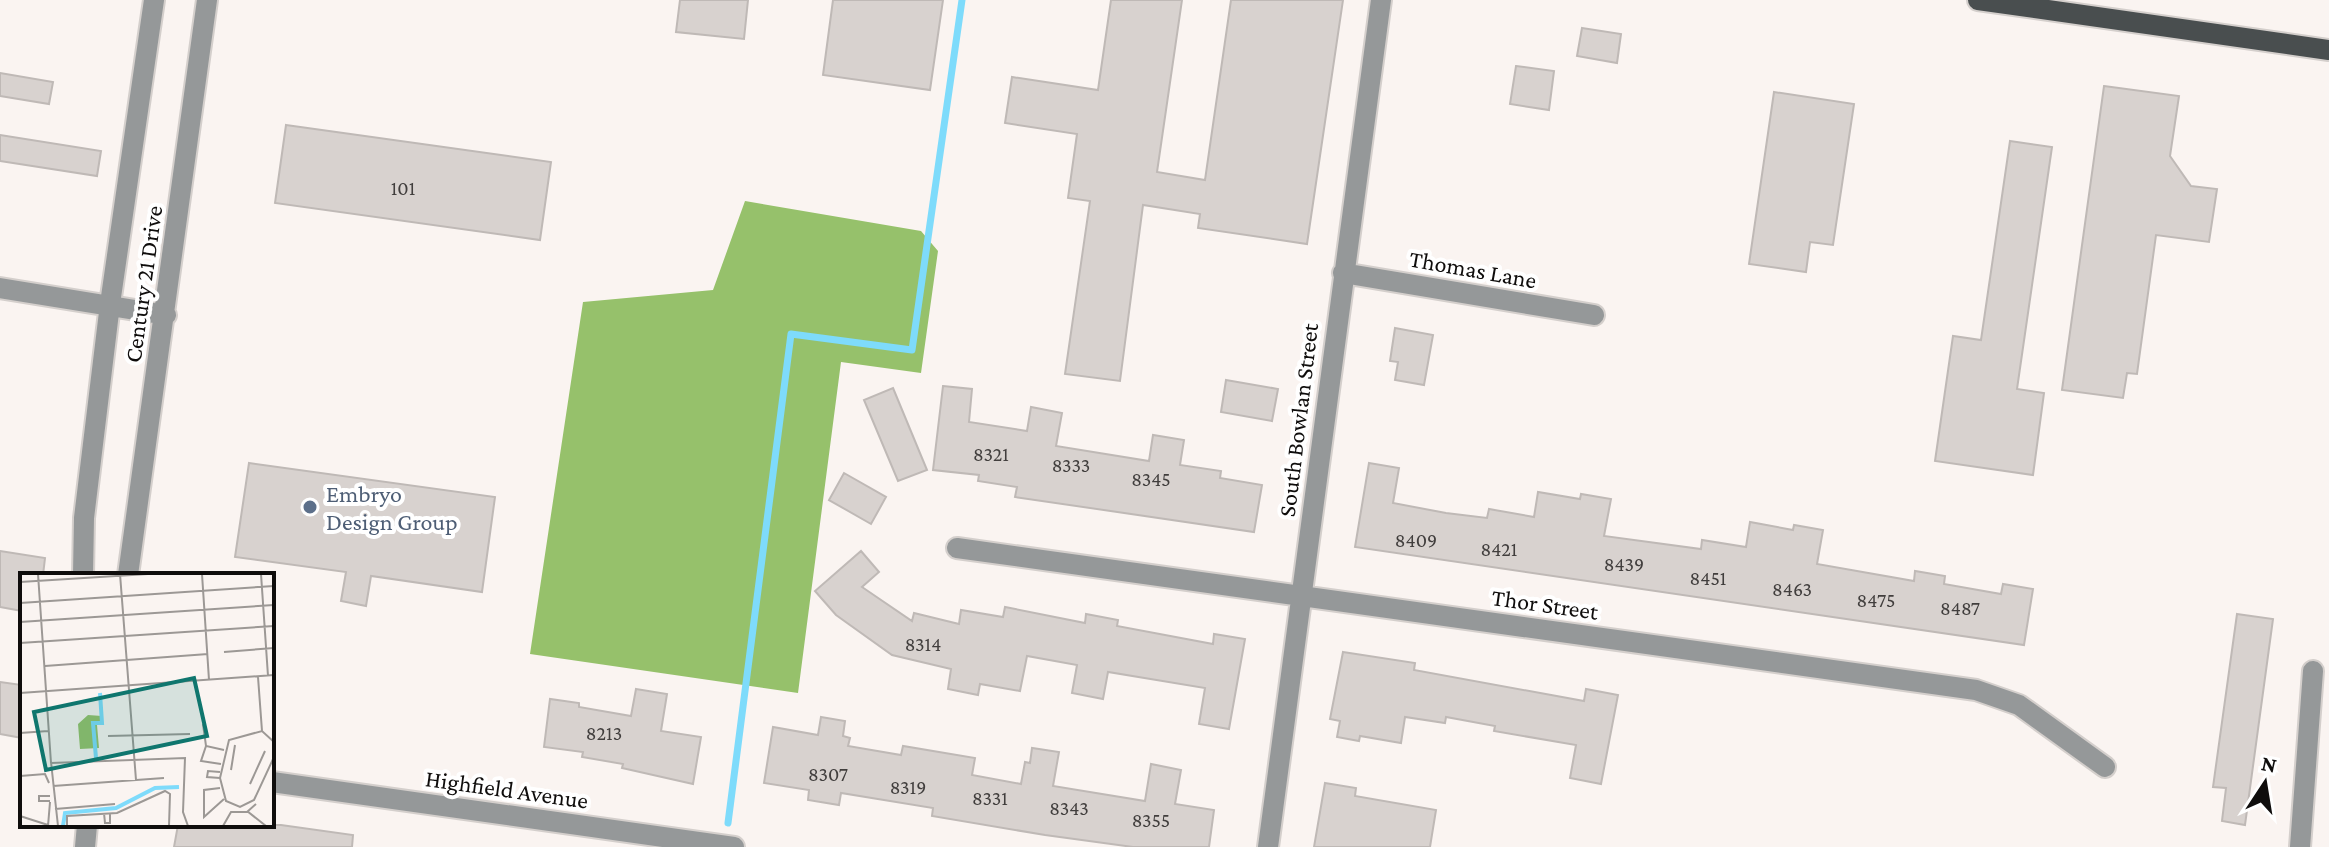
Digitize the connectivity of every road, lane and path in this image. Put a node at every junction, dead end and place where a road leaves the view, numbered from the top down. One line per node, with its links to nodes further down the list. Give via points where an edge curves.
1 (154, 0): 8 (street, Century 21 Drive)
2 (207, 0): 9 (street, Century 21 Drive)
3 (1381, 0): 6 (street, South Bowlan Street)
4 (1978, 0): 5 (main road)
5 (2329, 50)
6 (1343, 273): 10 (street, Thomas Lane); 14 (street, South Bowlan Street)
7 (0, 288): 8 (street)
8 (110, 304): 9 (street); 12 (street, Century 21 Drive, via 84,518)
9 (166, 315): 13 (street, Century 21 Drive)
10 (1594, 315)
11 (957, 548): 14 (street, Thor Street)
12 (83, 573)
13 (128, 573)
14 (1302, 596): 16 (street, Thor Street, via 1976,690 2019,705); 21 (street, South Bowlan Street)
15 (2313, 671): 22 (street)
16 (2105, 767)
17 (274, 782): 20 (street, Highfield Avenue)
18 (87, 827): 19 (street)
19 (85, 847)
20 (734, 847)
21 (1268, 847)
22 (2300, 847)

